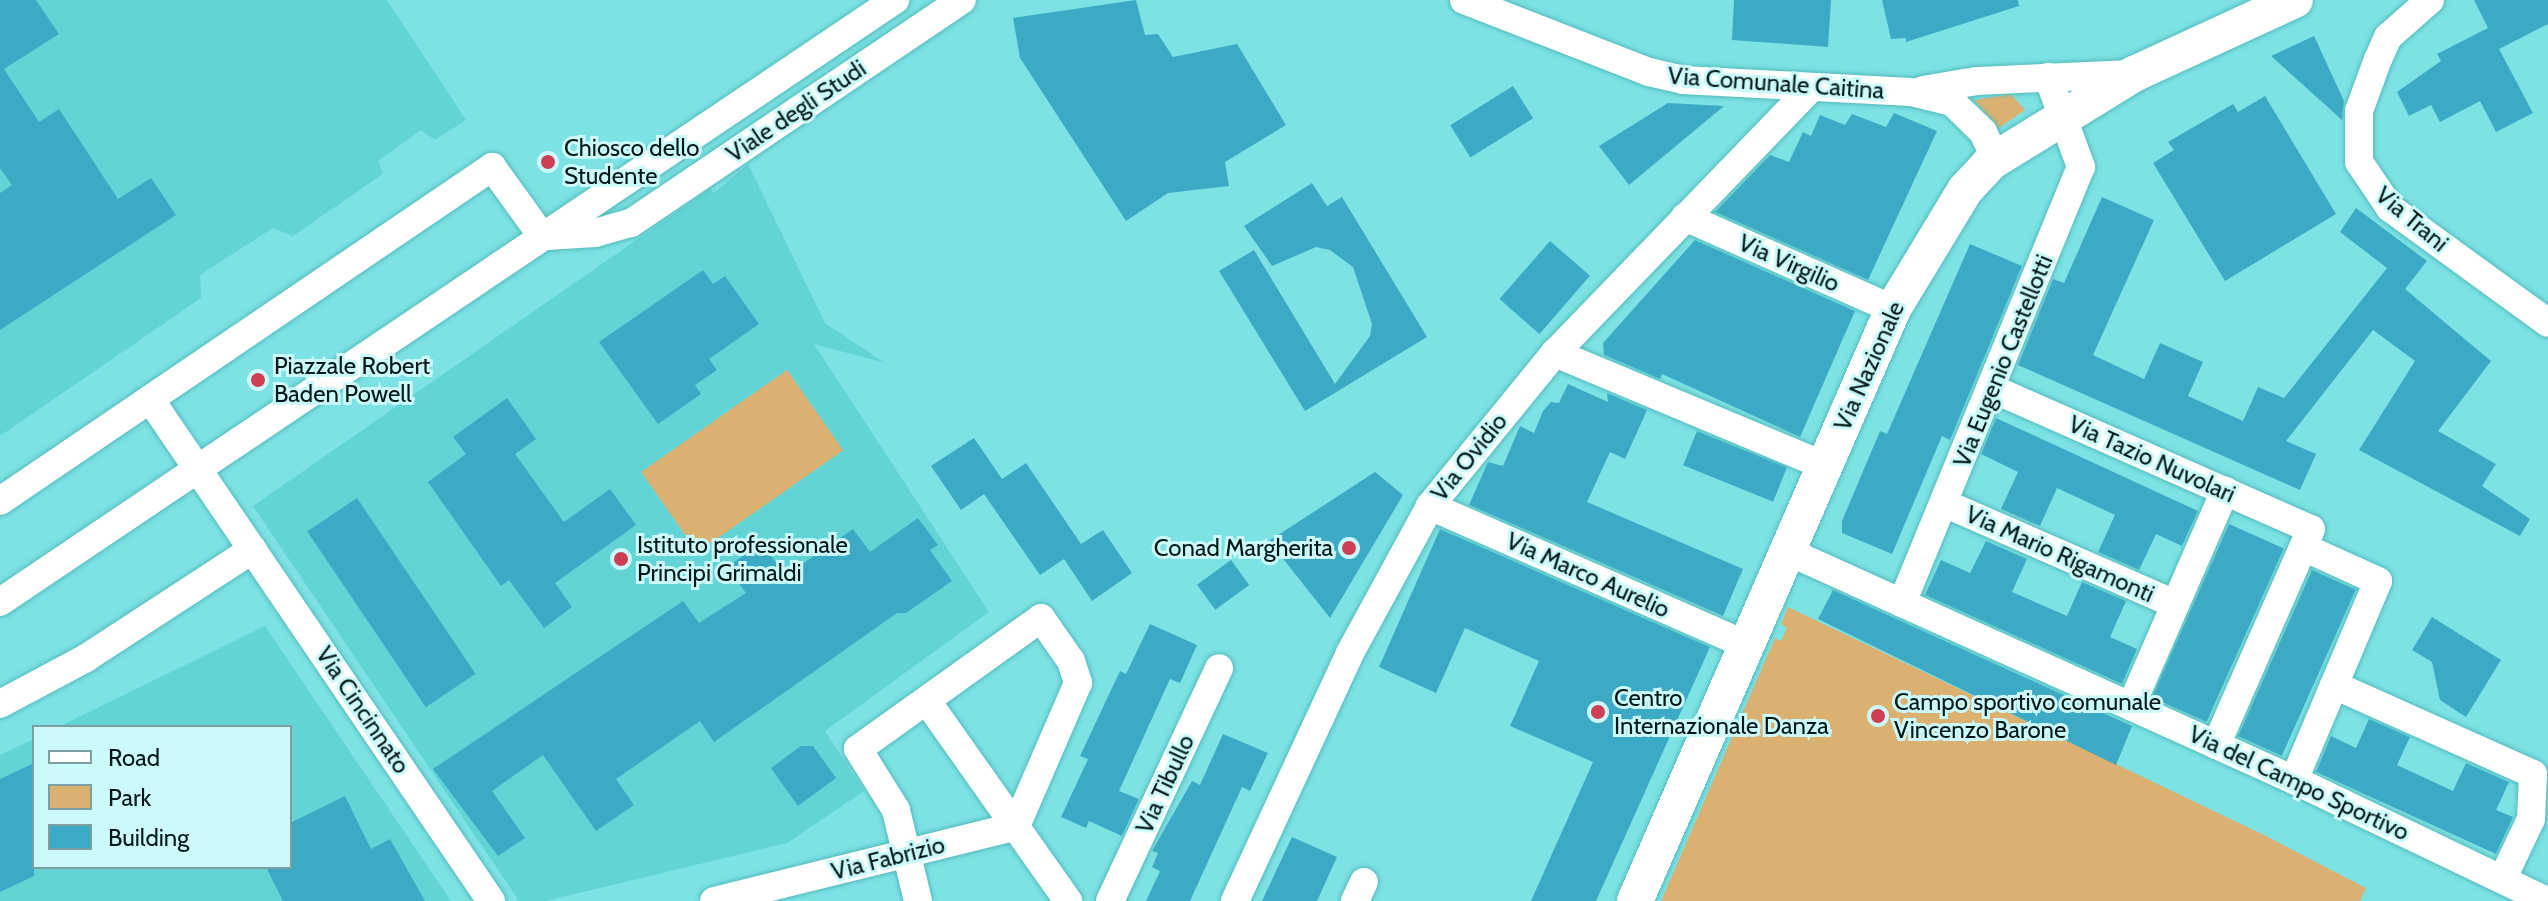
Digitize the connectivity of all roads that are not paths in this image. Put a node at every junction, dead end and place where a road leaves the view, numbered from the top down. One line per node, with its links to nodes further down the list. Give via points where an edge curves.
1 (895, 0): 13 (street, Viale degli Studi)
2 (962, 0): 13 (street, Viale degli Studi, via 631,223 595,233)
3 (1464, 0): 8 (street, Via Comunale Caitina, via 1649,72 1683,80)
4 (2295, 0): 6 (street, Via Nazionale)
5 (2430, 0): 15 (street, Via Trani, via 2388,37 2378,59 2359,111 2359,162 2390,208)
6 (2134, 74): 7 (street); 10 (street, Via Nazionale)
7 (2048, 77): 9 (street); 10 (street, Via Eugenio Castellotti)
8 (1811, 88): 9 (street, Via Comunale Caitina); 12 (street, Via Ovidio)
9 (1911, 92): 11 (street, via 1952,102 1968,115)
10 (2065, 115): 11 (street, Via Nazionale); 17 (street, Via Eugenio Castellotti, via 2081,167)
11 (1996, 160): 14 (street, Via Nazionale, via 1939,227)
12 (1685, 217): 14 (street, Via Virgilio); 16 (street, Via Ovidio)
13 (542, 236): 18 (street, via 492,167); 20 (street, Viale degli Studi)
14 (1893, 309): 19 (street, Via Nazionale)
15 (2548, 323)
16 (1555, 353): 19 (street); 24 (street, Via Ovidio)
17 (1993, 389): 21 (street, Via Tazio Nuvolari); 23 (street, Via Eugenio Castellotti)
18 (150, 399): 20 (street, Via Cincinnato); 22 (street)
19 (1825, 466): 27 (street, Via Nazionale)
20 (197, 469): 26 (street, Via Cincinnato); 28 (street, Viale degli Studi)
21 (2225, 491): 25 (street, Via Tazio Nuvolari); 30 (street)
22 (0, 501)
23 (1946, 504): 29 (street, Via Eugenio Castellotti); 30 (street, Via Mario Rigamonti)
24 (1430, 506): 31 (street, Via Marco Aurelio); 47 (street, Via Ovidio, via 1350,653)
25 (2307, 538): 33 (street, Via Tazio Nuvolari, via 2378,581); 37 (street)
26 (253, 549): 35 (street, via 86,658); 42 (street, Via Cincinnato)
27 (1787, 551): 29 (street, Via del Campo Sportivo); 31 (street, Via Nazionale)
28 (0, 602)
29 (1902, 603): 36 (street, Via del Campo Sportivo)
30 (2175, 604): 36 (street)
31 (1747, 645): 48 (street, Via Nazionale)
32 (1219, 668): 46 (street, Via Tibullo)
33 (2334, 685): 38 (street); 41 (street, via 2533,774 2531,819)
34 (927, 701): 39 (street); 39 (street, via 1041,618 1071,661 1078,683); 40 (street, via 858,749 896,810)
35 (0, 704)
36 (2131, 706): 37 (street, Via del Campo Sportivo)
37 (2216, 745): 38 (street, Via del Campo Sportivo)
38 (2294, 780): 41 (street, Via del Campo Sportivo)
39 (1016, 826): 40 (street, Via Fabrizio); 45 (street)
40 (906, 855): 43 (street, Via Fabrizio); 44 (street)
41 (2503, 878): 49 (street, Via del Campo Sportivo)
42 (491, 901)
43 (714, 901)
44 (918, 901)
45 (1068, 901)
46 (1110, 901)
47 (1235, 901)
48 (1635, 901)
49 (2546, 901)

